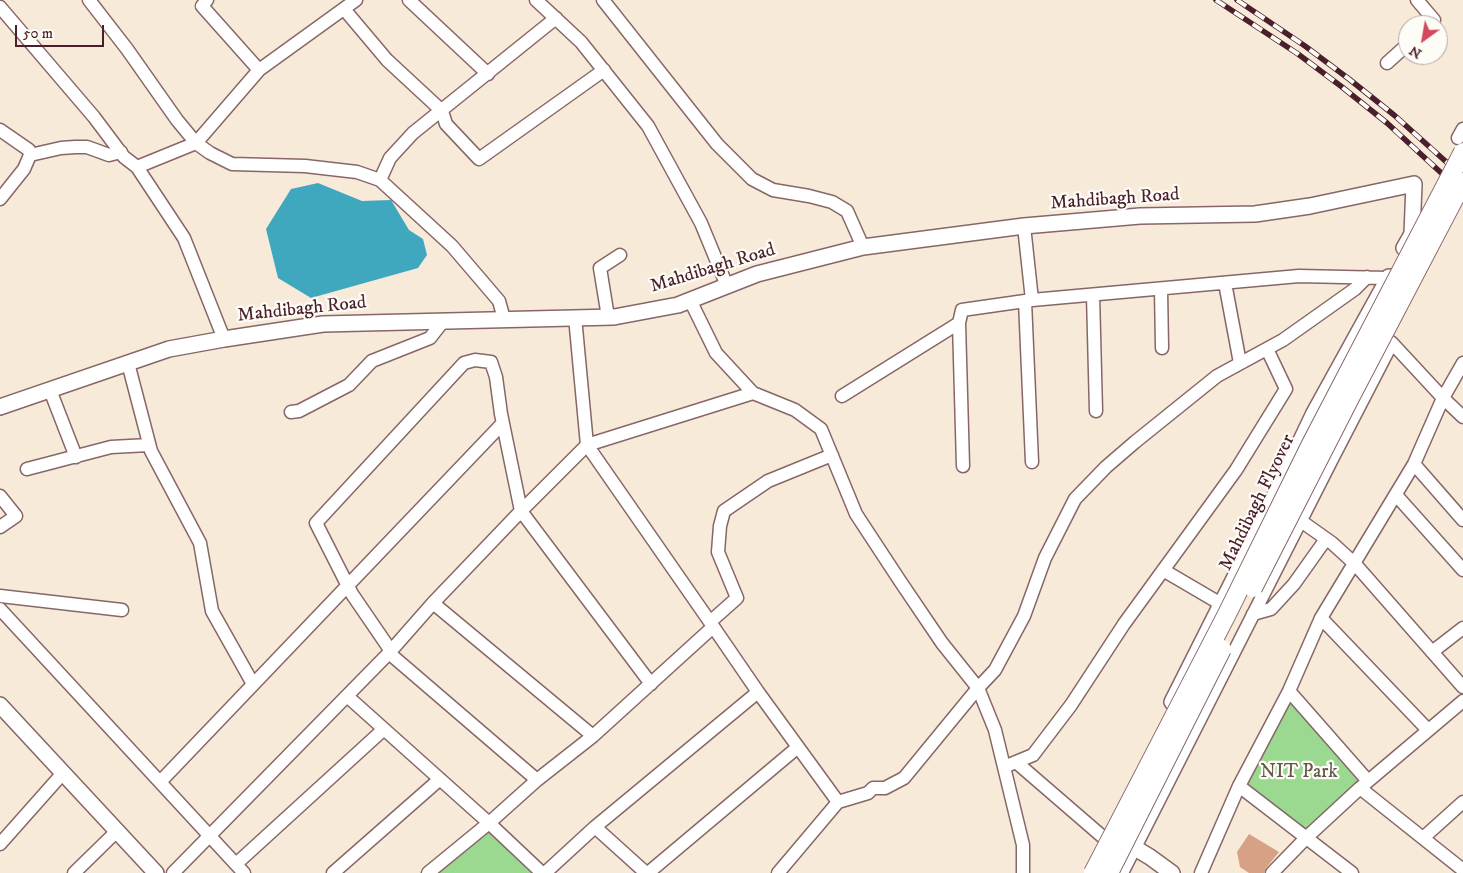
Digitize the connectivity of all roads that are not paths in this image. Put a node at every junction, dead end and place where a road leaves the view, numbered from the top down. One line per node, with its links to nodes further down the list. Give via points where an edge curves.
1 (89, 0): 21 (street)
2 (356, 0): 9 (street)
3 (409, 0): 16 (street)
4 (536, 0): 11 (street)
5 (603, 0): 30 (street, via 717,144 752,179 773,190 832,202 847,211)
6 (1417, 0): 10 (street)
7 (202, 2): 14 (street)
8 (0, 7): 22 (street)
9 (344, 8): 14 (street); 17 (street, via 387,60)
10 (1430, 15)
11 (556, 18): 15 (street, via 582,42); 16 (street)
12 (1398, 53): 13 (street)
13 (1387, 63)
14 (259, 70): 21 (street)
15 (604, 70): 17 (street, via 479,159 446,124); 35 (street, via 648,126 701,223)
16 (488, 74): 17 (street)
17 (442, 111): 26 (street, via 413,133 390,158)
18 (1463, 129): 20 (street, via 1458,138)
19 (0, 130): 24 (street, via 29,150)
20 (1463, 137)
21 (196, 143): 25 (street); 26 (street, via 232,164 314,167 357,172)
22 (121, 152): 24 (street, via 109,155 87,147 76,147); 25 (street)
23 (1463, 152): 136 (main road, Mahdibagh Flyover, bridge)
24 (30, 155): 28 (street, via 24,169)
25 (137, 167): 46 (street, via 184,238)
26 (380, 180): 42 (street, via 452,246 500,301)
27 (1463, 182): 137 (main road, Mahdibagh Flyover, bridge)
28 (0, 199)
29 (1024, 226): 30 (street, Mahdibagh Road); 33 (street, Mahdibagh Road, via 1140,216 1255,214 1414,184 1412,234); 39 (street)
30 (863, 247): 35 (street, Mahdibagh Road, via 757,274)
31 (620, 255): 41 (street, via 600,268)
32 (1367, 277): 33 (street); 34 (street, via 1299,276); 49 (street, via 1355,290)
33 (1388, 278): 45 (street)
34 (1225, 283): 36 (street); 51 (street)
35 (727, 286): 38 (street, Mahdibagh Road)
36 (1161, 289): 37 (street); 48 (street)
37 (1093, 295): 39 (street); 58 (street)
38 (690, 300): 41 (street, Mahdibagh Road); 54 (street, via 716,353)
39 (1028, 301): 44 (street, via 962,310); 66 (street)
40 (575, 317): 41 (street, Mahdibagh Road); 42 (street, Mahdibagh Road); 63 (street)
41 (608, 317)
42 (504, 319): 43 (street, Mahdibagh Road)
43 (444, 320): 46 (street, Mahdibagh Road, via 324,324); 59 (street, via 430,338 372,361 349,385)
44 (960, 323): 55 (street); 68 (street)
45 (1363, 324): 47 (street); 83 (street, via 1314,413)
46 (224, 338): 50 (street, Mahdibagh Road, via 169,349)
47 (1392, 343): 56 (street); 74 (street)
48 (1162, 348)
49 (1267, 349): 51 (street); 78 (street, via 1286,388 1236,470)
50 (128, 363): 53 (street, Mahdibagh Road); 62 (street)
51 (1240, 363): 95 (street, via 1217,376 1135,442 1075,499 1045,558 1024,616 995,670)
52 (1463, 363): 56 (street)
53 (50, 390): 57 (street, Mahdibagh Road); 65 (street)
54 (753, 393): 63 (street); 64 (street, via 794,410 822,429)
55 (842, 396)
56 (1443, 398): 60 (street); 67 (street)
57 (0, 407)
58 (1096, 411)
59 (291, 412)
60 (1463, 417)
61 (503, 423): 72 (street); 80 (street); 80 (street, via 491,362 475,360 464,363 316,523)
62 (149, 445): 65 (street, via 111,447); 92 (street, via 200,543 212,611)
63 (587, 445): 72 (street); 88 (street)
64 (832, 455): 88 (street, via 768,481 724,511 718,552 736,598); 95 (street, via 856,514 942,643)
65 (76, 457): 69 (street)
66 (1032, 462)
67 (1414, 464): 70 (street); 73 (street)
68 (963, 466)
69 (27, 469)
70 (1396, 495): 77 (street); 79 (street)
71 (0, 496): 75 (street, via 16,516)
72 (521, 511): 82 (street); 93 (street)
73 (1463, 520)
74 (1301, 521): 76 (street); 86 (street)
75 (0, 527)
76 (1326, 539): 77 (street); 86 (street, via 1294,584 1271,609)
77 (1355, 564): 87 (street); 91 (street)
78 (1163, 570): 83 (street); 105 (street, via 1033,755)
79 (1463, 570)
80 (348, 585): 90 (street); 92 (street)
81 (0, 596): 85 (street)
82 (433, 603): 90 (street); 103 (street)
83 (1221, 604): 120 (street)
84 (0, 609): 110 (street)
85 (122, 610)
86 (1253, 614): 123 (street)
87 (1321, 618): 96 (street); 102 (street)
88 (712, 625): 93 (street); 97 (street)
89 (1463, 628): 91 (street)
90 (390, 652): 98 (street); 109 (street)
91 (1432, 652): 94 (street)
92 (253, 684): 110 (street)
93 (651, 684): 103 (street)
94 (1463, 687)
95 (978, 688): 106 (street, via 995,730); 113 (street, via 904,778 885,788 873,788 868,793)
96 (1289, 691): 111 (street); 112 (street)
97 (758, 692): 104 (street); 116 (street)
98 (347, 696): 101 (street); 118 (street)
99 (1463, 701): 102 (street)
100 (0, 704): 107 (street)
101 (384, 729): 108 (street); 124 (street)
102 (1428, 730): 111 (street)
103 (593, 736): 109 (street)
104 (798, 747): 113 (street); 132 (street)
105 (1016, 762): 106 (street); 120 (street)
106 (1004, 767): 134 (street, via 1023,845)
107 (63, 773): 117 (street); 122 (street)
108 (440, 779): 115 (street); 129 (street)
109 (538, 780): 115 (street)
110 (160, 782): 118 (street)
111 (1364, 785): 119 (street); 121 (street)
112 (1239, 786): 119 (street); 140 (street)
113 (838, 802): 133 (street)
114 (1463, 802): 121 (street)
115 (489, 823): 130 (street); 131 (street)
116 (595, 827): 131 (street); 132 (street)
117 (117, 831): 126 (street); 127 (street)
118 (210, 835): 124 (street); 128 (street)
119 (1307, 837): 141 (street); 142 (street)
120 (1104, 838): 135 (street)
121 (1423, 838): 125 (street)
122 (0, 844)
123 (1135, 848): 138 (street); 139 (street)
124 (240, 868)
125 (1463, 870)
126 (74, 873)
127 (156, 873)
128 (173, 873)
129 (333, 873)
130 (428, 873)
131 (544, 873)
132 (647, 873)
133 (778, 873)
134 (1024, 873)
135 (1085, 873)
136 (1093, 873)
137 (1109, 873)
138 (1122, 873)
139 (1172, 873)
140 (1202, 873)
141 (1272, 873)
142 (1352, 873)

